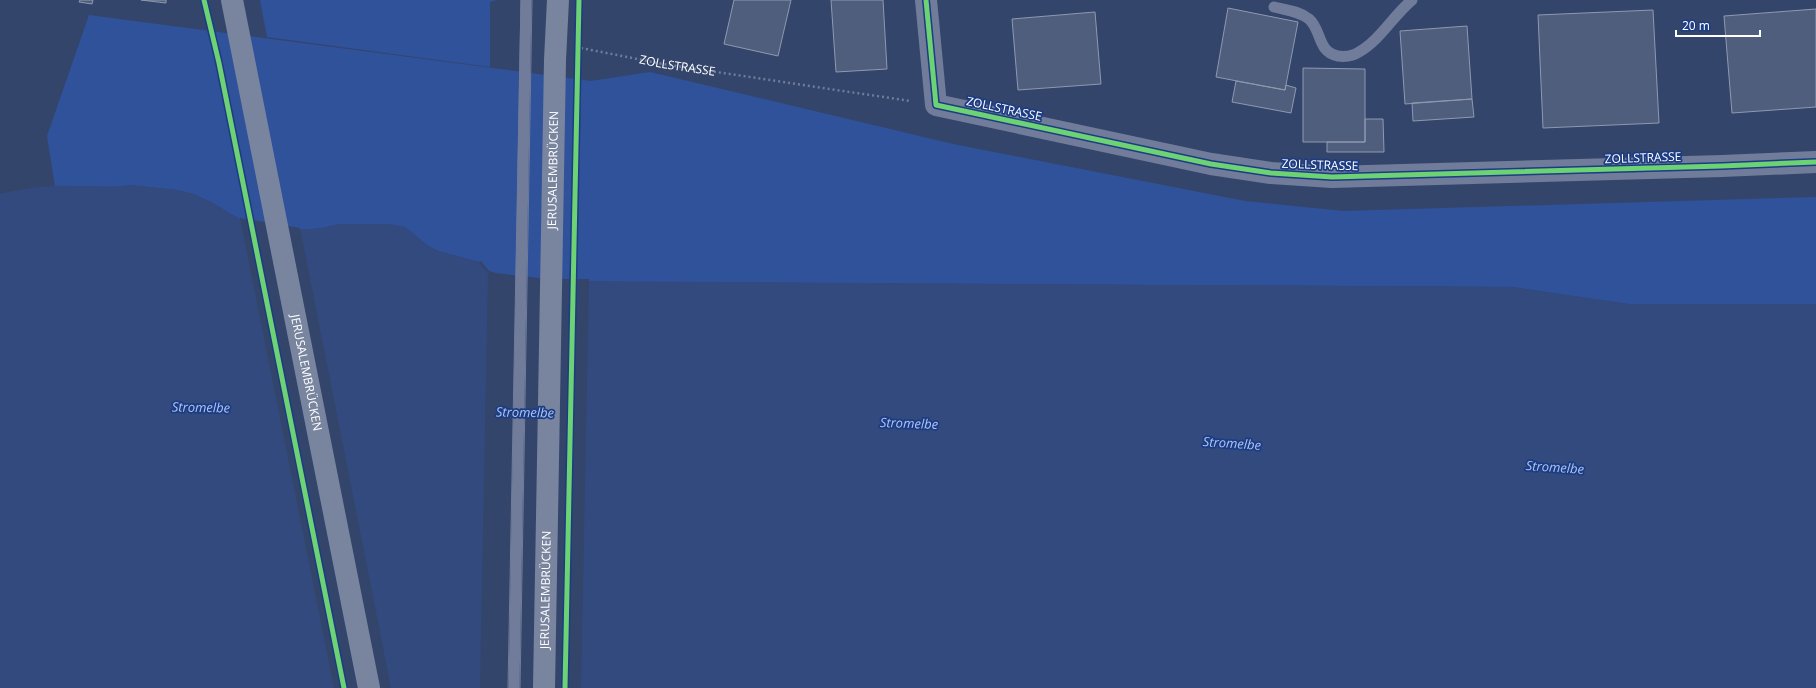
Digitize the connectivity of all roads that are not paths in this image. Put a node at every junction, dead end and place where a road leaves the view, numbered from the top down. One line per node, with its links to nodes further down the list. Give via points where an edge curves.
1 (232, 0): 8 (main road, JERUSALEMBRÜCKEN)
2 (526, 0): 9 (lane)
3 (558, 0): 10 (main road, JERUSALEMBRÜCKEN)
4 (926, 0): 7 (street, ZOLLSTRASSE, via 936,105 1211,164 1292,175 1364,176)
5 (1412, 0): 6 (lane, via 1372,43 1359,52 1343,57 1332,54 1323,47 1313,24 1305,16)
6 (1274, 7)
7 (1816, 162)
8 (368, 688)
9 (514, 688)
10 (544, 688)

